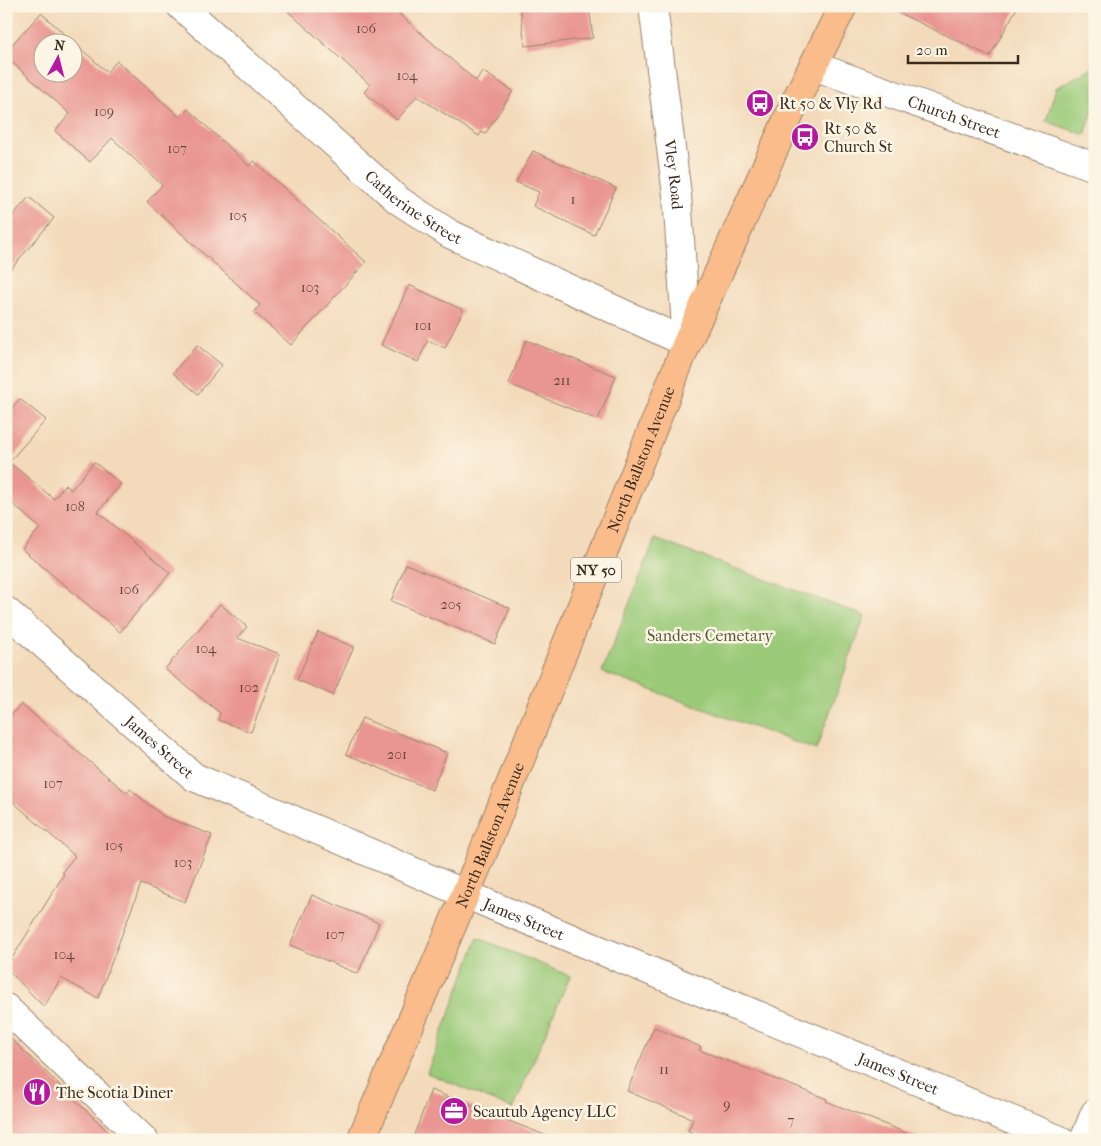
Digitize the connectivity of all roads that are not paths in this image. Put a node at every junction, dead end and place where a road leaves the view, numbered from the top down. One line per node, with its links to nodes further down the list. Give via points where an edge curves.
1 (181, 6): 6 (street, Catherine Street, via 398,200 450,234)
2 (653, 6): 6 (street, Vley Road, via 677,195)
3 (844, 6): 4 (main road, North Ballston Avenue / NY 50)
4 (814, 66): 5 (street, Church Street); 6 (main road, North Ballston Avenue / NY 50)
5 (1095, 167)
6 (687, 343): 8 (main road, North Ballston Avenue / NY 50)
7 (6, 611): 8 (street, James Street, via 194,777)
8 (465, 894): 12 (main road, North Ballston Avenue / NY 50); 13 (street, James Street)
9 (6, 1008): 11 (street)
10 (1095, 1113): 14 (street)
11 (144, 1140)
12 (361, 1140)
13 (1060, 1140)
14 (1084, 1140)

